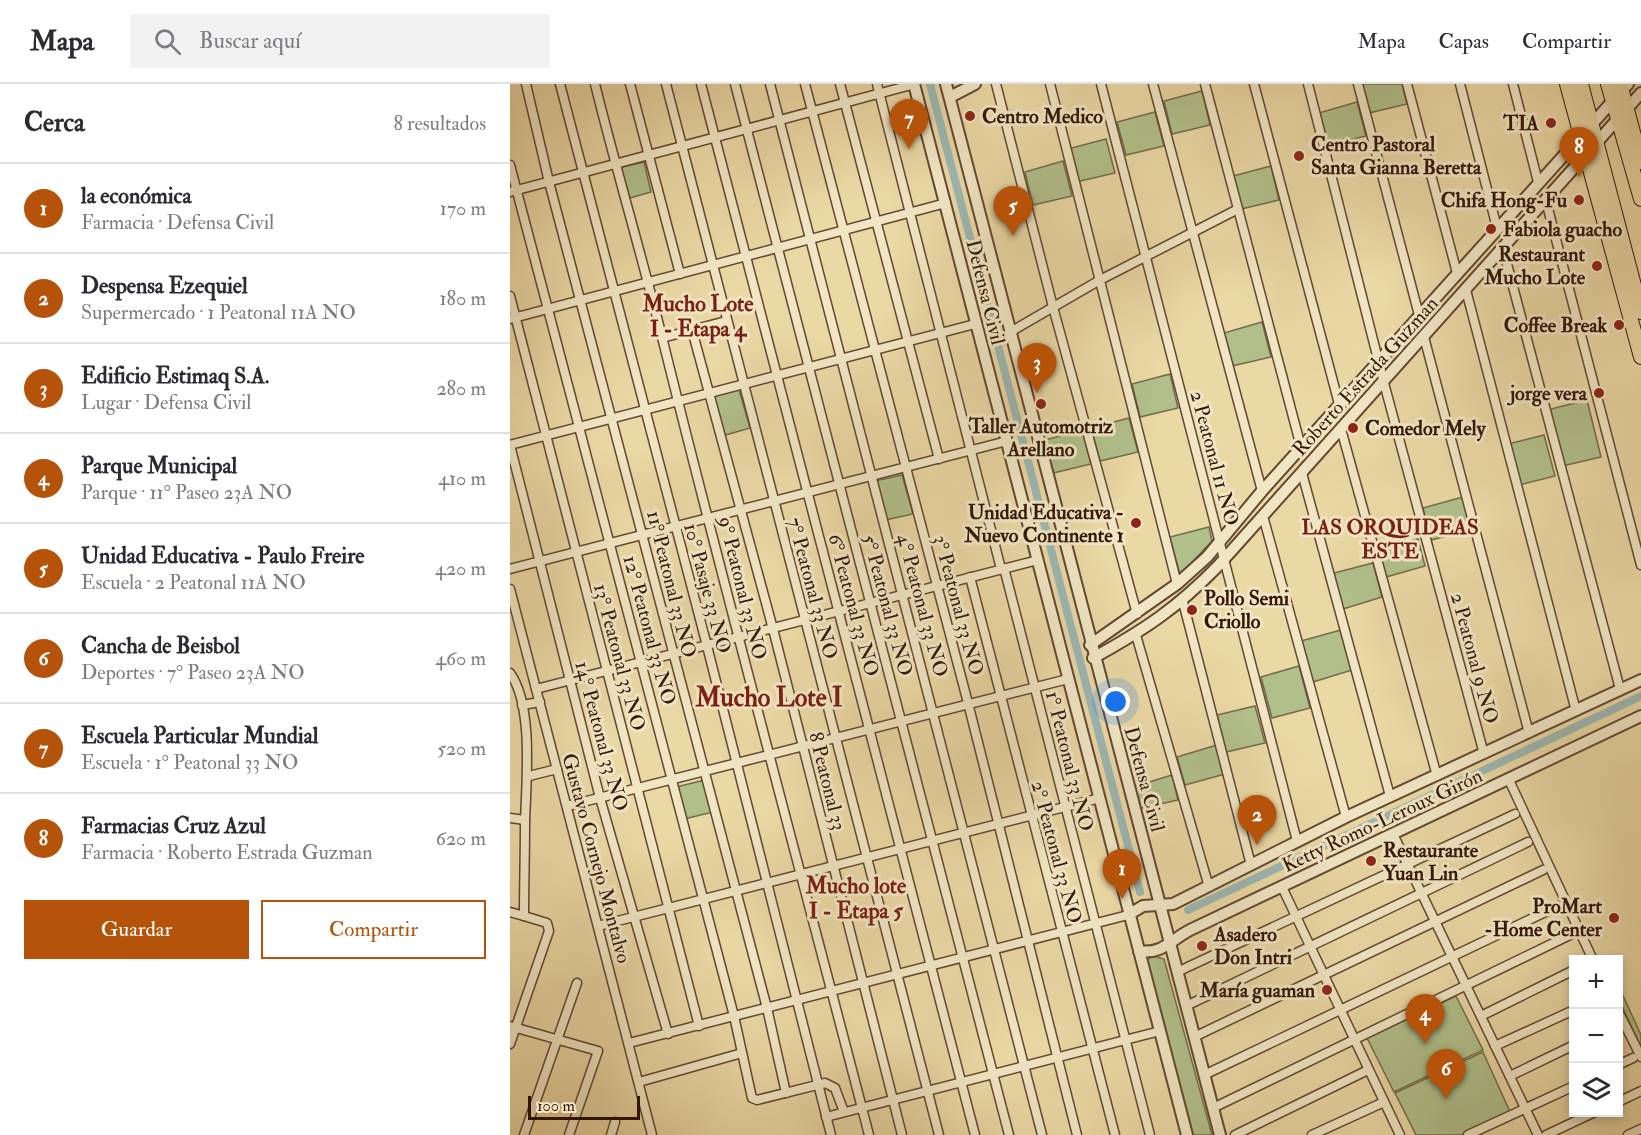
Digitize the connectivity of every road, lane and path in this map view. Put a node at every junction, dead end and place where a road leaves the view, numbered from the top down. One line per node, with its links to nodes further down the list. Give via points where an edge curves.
1 (526, 84): 50 (street, 11° Peatonal 33 NO)
2 (560, 84): 49 (street, 10° Pasaje 33 NO)
3 (595, 84): 47 (street, 9° Peatonal 33 NO)
4 (630, 84): 44 (street)
5 (666, 84): 43 (street, 7° Peatonal 33 NO)
6 (701, 84): 41 (street, 6° Peatonal 33 NO)
7 (735, 84): 39 (street, 5° Peatonal 33 NO)
8 (770, 84): 36 (street, 4° Peatonal 33 NO)
9 (805, 84): 35 (street, 3° Peatonal 33 NO)
10 (840, 84): 33 (street)
11 (877, 84): 31 (street, 1° Peatonal 33 NO)
12 (915, 84): 31 (street); 55 (street, Defensa Civil)
13 (946, 84): 32 (street, Defensa Civil)
14 (975, 84): 32 (street)
15 (996, 84): 76 (street)
16 (1050, 84): 70 (street)
17 (1101, 84): 66 (street, 2 Peatonal 11 NO)
18 (1153, 84): 61 (street)
19 (1205, 84): 56 (street)
20 (1254, 84): 103 (street)
21 (1308, 84): 94 (street, 2 Peatonal 9 NO)
22 (1358, 84): 79 (street)
23 (1407, 84): 68 (street)
24 (1460, 84): 59 (street)
25 (1513, 84): 51 (street)
26 (1567, 84): 40 (main road)
27 (1581, 84): 38 (main road)
28 (1608, 84): 29 (main road)
29 (1620, 90): 34 (main road); 37 (main road); 38 (street, Roberto Estrada Guzman)
30 (1641, 93): 34 (street, Roberto Estrada Guzman)
31 (879, 94): 33 (street); 57 (street, 1° Peatonal 33 NO)
32 (950, 97): 84 (street, Defensa Civil)
33 (845, 103): 35 (street); 58 (street)
34 (1627, 110): 37 (street, Roberto Estrada Guzman); 46 (main road)
35 (812, 111): 36 (street); 60 (street, 3° Peatonal 33 NO)
36 (779, 120): 39 (street); 62 (street, 4° Peatonal 33 NO)
37 (1617, 120): 42 (street, Roberto Estrada Guzman); 53 (main road)
38 (1592, 123): 40 (street, Roberto Estrada Guzman); 42 (main road)
39 (746, 129): 41 (street); 63 (street, 5° Peatonal 33 NO)
40 (1580, 135): 45 (main road); 51 (street, Roberto Estrada Guzman)
41 (714, 137): 43 (street); 65 (street, 6° Peatonal 33 NO)
42 (1596, 141): 45 (street, Roberto Estrada Guzman); 78 (main road)
43 (682, 146): 44 (street); 67 (street, 7° Peatonal 33 NO)
44 (649, 154): 47 (street); 69 (street)
45 (1585, 154): 54 (street, Roberto Estrada Guzman); 91 (main road)
46 (1641, 162)
47 (615, 163): 49 (street); 71 (street, 9° Peatonal 33 NO)
48 (510, 165): 52 (street, 12° Peatonal 33 NO)
49 (583, 172): 50 (street); 73 (street, 10° Pasaje 33 NO)
50 (549, 182): 52 (street); 75 (street, 11° Peatonal 33 NO)
51 (1538, 182): 59 (street, Roberto Estrada Guzman)
52 (513, 191): 77 (street, 12° Peatonal 33 NO)
53 (1641, 200)
54 (1546, 201): 64 (street, Roberto Estrada Guzman); 135 (street)
55 (946, 203): 57 (street); 82 (street, Defensa Civil)
56 (1238, 209): 61 (street); 111 (street)
57 (910, 213): 58 (street); 85 (street, 1° Peatonal 33 NO)
58 (875, 222): 60 (street); 88 (street)
59 (1497, 228): 68 (street, Roberto Estrada Guzman)
60 (842, 230): 62 (street); 90 (street, 3° Peatonal 33 NO)
61 (1193, 233): 66 (street); 118 (street)
62 (809, 239): 63 (street); 92 (street, 4° Peatonal 33 NO)
63 (776, 247): 65 (street); 95 (street, 5° Peatonal 33 NO)
64 (1503, 249): 72 (street, Roberto Estrada Guzman); 164 (street)
65 (744, 256): 67 (street); 96 (street, 6° Peatonal 33 NO)
66 (1146, 257): 70 (street); 128 (street, 2 Peatonal 11 NO)
67 (712, 265): 69 (street); 81 (street, 7° Peatonal 33 NO)
68 (1457, 273): 79 (street, Roberto Estrada Guzman)
69 (680, 274): 71 (street)
70 (1100, 280): 76 (street); 139 (street)
71 (646, 283): 73 (street); 87 (street, 9° Peatonal 33 NO)
72 (1466, 290): 86 (street, Roberto Estrada Guzman); 169 (street)
73 (612, 291): 75 (street); 104 (street, 10° Pasaje 33 NO)
74 (510, 296): 80 (street, 13° Peatonal 33 NO)
75 (582, 300): 77 (street); 105 (street, 11° Peatonal 33 NO)
76 (1053, 307): 84 (street); 147 (street)
77 (548, 309): 80 (street); 106 (street, 12° Peatonal 33 NO)
78 (1641, 312)
79 (1419, 315): 89 (street, Roberto Estrada Guzman)
80 (513, 318): 108 (street, 13° Peatonal 33 NO)
81 (726, 321): 83 (street); 99 (street, 7° Peatonal 33 NO)
82 (975, 324): 85 (street); 109 (street, Defensa Civil)
83 (692, 330): 87 (street); 100 (street, 8 Peatonal 33)
84 (1012, 331): 152 (street, Defensa Civil)
85 (940, 333): 88 (street); 112 (street, 1° Peatonal 33 NO)
86 (1424, 337): 93 (street, Roberto Estrada Guzman); 174 (street)
87 (662, 338): 102 (street, 9° Peatonal 33 NO)
88 (906, 342): 90 (street); 113 (street)
89 (1391, 348): 93 (street, via 1393,361); 94 (street, Roberto Estrada Guzman)
90 (873, 351): 92 (street); 114 (street, 3° Peatonal 33 NO)
91 (1641, 357)
92 (840, 359): 95 (street); 116 (street, 4° Peatonal 33 NO)
93 (1404, 360): 98 (street, Roberto Estrada Guzman)
94 (1379, 362): 97 (street, Roberto Estrada Guzman); 98 (street, 2 Peatonal 9 NO)
95 (807, 368): 96 (street); 117 (street, 5° Peatonal 33 NO)
96 (776, 376): 99 (street); 119 (street, 6° Peatonal 33 NO)
97 (1362, 380): 101 (street, via 1375,382); 103 (street, Roberto Estrada Guzman)
98 (1384, 383): 101 (street, Roberto Estrada Guzman); 178 (street, 2 Peatonal 9 NO)
99 (743, 385): 100 (street); 120 (street, 7° Peatonal 33 NO)
100 (709, 393): 102 (street); 121 (street, 8 Peatonal 33)
101 (1374, 394): 107 (street, Roberto Estrada Guzman)
102 (676, 402): 104 (street); 123 (street, 9° Peatonal 33 NO)
103 (1340, 404): 111 (street, Roberto Estrada Guzman)
104 (645, 410): 105 (street); 124 (street, 10° Pasaje 33 NO)
105 (612, 418): 106 (street); 126 (street, 11° Peatonal 33 NO)
106 (579, 427): 108 (street); 129 (street, 12° Peatonal 33 NO)
107 (1341, 429): 115 (street, Roberto Estrada Guzman); 183 (street)
108 (545, 436): 110 (street); 130 (street, 13° Peatonal 33 NO)
109 (1007, 441): 112 (street); 132 (street, Defensa Civil)
110 (510, 445): 133 (street, 14° Peatonal 33 NO)
111 (1301, 447): 118 (street, Roberto Estrada Guzman)
112 (971, 450): 113 (street); 137 (street, 1° Peatonal 33 NO)
113 (939, 459): 114 (street)
114 (905, 467): 116 (street); 140 (street, 3° Peatonal 33 NO)
115 (1302, 473): 122 (street, Roberto Estrada Guzman); 187 (street)
116 (872, 476): 117 (street); 142 (street, 4° Peatonal 33 NO)
117 (838, 484): 119 (street); 145 (street, 5° Peatonal 33 NO)
118 (1262, 491): 125 (street, Roberto Estrada Guzman)
119 (806, 493): 120 (street); 146 (street, 6° Peatonal 33 NO)
120 (773, 501): 121 (street); 148 (street, 7° Peatonal 33 NO)
121 (739, 510): 123 (street); 149 (street, 8 Peatonal 33)
122 (1263, 516): 127 (street, Roberto Estrada Guzman); 194 (street)
123 (708, 518): 124 (street); 151 (street, 9° Peatonal 33 NO)
124 (675, 527): 126 (street); 153 (street, 10° Pasaje 33 NO)
125 (1230, 528): 127 (street, via 1234,541); 128 (street, Roberto Estrada Guzman)
126 (642, 535): 129 (street); 154 (street, 11° Peatonal 33 NO)
127 (1245, 538): 134 (street, Roberto Estrada Guzman)
128 (1220, 541): 131 (street, Roberto Estrada Guzman); 134 (street, 2 Peatonal 11 NO)
129 (610, 543): 130 (street); 156 (street, 12° Peatonal 33 NO)
130 (576, 552): 133 (street); 158 (street, 13° Peatonal 33 NO)
131 (1207, 557): 134 (street, via 1216,558); 139 (street, Roberto Estrada Guzman)
132 (1038, 561): 137 (street); 160 (street, Defensa Civil)
133 (539, 562): 136 (street); 159 (street, 14° Peatonal 33 NO)
134 (1220, 564): 144 (street, Roberto Estrada Guzman); 201 (street, 2 Peatonal 11 NO)
135 (1641, 565)
136 (510, 569)
137 (1002, 569): 138 (street); 162 (street, 1° Peatonal 33 NO)
138 (970, 577): 140 (street); 165 (street, 2° Peatonal 33 NO)
139 (1177, 584): 147 (street, Roberto Estrada Guzman)
140 (936, 586): 142 (street); 167 (street, 3° Peatonal 33 NO)
141 (510, 590): 143 (street, Gustavo Cornejo Montalvo)
142 (903, 596): 145 (street); 170 (street, 4° Peatonal 33 NO)
143 (511, 601): 163 (street, Gustavo Cornejo Montalvo)
144 (1183, 602): 150 (street, Roberto Estrada Guzman); 206 (street)
145 (872, 604): 146 (street); 172 (street, 5° Peatonal 33 NO)
146 (840, 612): 148 (street); 173 (street, 6° Peatonal 33 NO)
147 (1137, 614): 152 (street, Roberto Estrada Guzman)
148 (805, 622): 149 (street); 175 (street, 7° Peatonal 33 NO)
149 (773, 629): 151 (street); 176 (street, 8 Peatonal 33)
150 (1136, 635): 155 (street, Roberto Estrada Guzman); 211 (street)
151 (737, 638): 153 (street); 177 (street, 9° Peatonal 33 NO)
152 (1090, 645): 155 (street, Defensa Civil)
153 (707, 646): 154 (street); 179 (street, 10° Pasaje 33 NO)
154 (673, 655): 156 (street); 181 (street, 11° Peatonal 33 NO)
155 (1094, 658): 218 (street, Defensa Civil)
156 (642, 663): 158 (street); 184 (street, 12° Peatonal 33 NO)
157 (510, 672): 168 (street)
158 (608, 672): 159 (street); 186 (street, 13° Peatonal 33 NO)
159 (572, 679): 163 (street); 188 (street, 14° Peatonal 33 NO)
160 (1068, 679): 162 (street); 189 (street, Defensa Civil)
161 (1641, 680): 164 (street, Ketty Romo-Leroux Girón)
162 (1035, 688): 165 (street); 191 (street, 1° Peatonal 33 NO)
163 (536, 689): 166 (street, Gustavo Cornejo Montalvo)
164 (1620, 689): 169 (street, Ketty Romo-Leroux Girón)
165 (999, 696): 167 (street); 193 (street, 2° Peatonal 33 NO)
166 (540, 702): 168 (street); 180 (street, Gustavo Cornejo Montalvo)
167 (968, 703): 170 (street); 197 (street, 3° Peatonal 33 NO)
168 (522, 705): 182 (street)
169 (1576, 711): 174 (street, Ketty Romo-Leroux Girón)
170 (934, 712): 172 (street); 198 (street, 4° Peatonal 33 NO)
171 (1641, 716): 185 (street, Ketty Romo-Leroux Girón)
172 (900, 721): 173 (street); 200 (street, 5° Peatonal 33 NO)
173 (868, 729): 175 (street); 203 (street, 6° Peatonal 33 NO)
174 (1529, 732): 178 (street, Ketty Romo-Leroux Girón)
175 (836, 738): 176 (street); 204 (street, 7° Peatonal 33 NO)
176 (803, 746): 177 (street); 207 (street, 8 Peatonal 33)
177 (770, 754): 179 (street); 209 (street, 9° Peatonal 33 NO)
178 (1484, 754): 183 (street, Ketty Romo-Leroux Girón)
179 (736, 763): 181 (street); 210 (street, 10° Pasaje 33 NO)
180 (557, 769): 182 (street); 190 (street, Gustavo Cornejo Montalvo)
181 (705, 771): 184 (street); 213 (street, 11° Peatonal 33 NO)
182 (529, 776): 196 (street)
183 (1437, 776): 187 (street, Ketty Romo-Leroux Girón)
184 (672, 779): 186 (street); 215 (street, 12° Peatonal 33 NO)
185 (1509, 780): 199 (street, Ketty Romo-Leroux Girón); 234 (street)
186 (638, 788): 188 (street); 217 (street, 13° Peatonal 33 NO)
187 (1390, 796): 194 (street, Ketty Romo-Leroux Girón)
188 (600, 798): 190 (street); 223 (street, 14° Peatonal 33 NO)
189 (1100, 798): 191 (street); 220 (street, Defensa Civil)
190 (567, 806): 226 (street, Gustavo Cornejo Montalvo)
191 (1064, 807): 193 (street); 224 (street, 1° Peatonal 33 NO)
192 (1515, 814): 205 (street)
193 (1031, 816): 197 (street); 227 (street, 2° Peatonal 33 NO)
194 (1346, 817): 201 (street, Ketty Romo-Leroux Girón)
195 (510, 818): 196 (street)
196 (525, 820): 221 (street)
197 (997, 824): 198 (street); 229 (street, 3° Peatonal 33 NO)
198 (963, 833): 200 (street); 232 (street, 4° Peatonal 33 NO)
199 (1394, 834): 205 (street); 212 (street, Ketty Romo-Leroux Girón)
200 (932, 841): 203 (street); 235 (street, 5° Peatonal 33 NO)
201 (1297, 841): 206 (street, Ketty Romo-Leroux Girón)
202 (1528, 842): 214 (street)
203 (900, 849): 204 (street); 237 (street, 6° Peatonal 33 NO)
204 (866, 857): 207 (street); 240 (street, 7° Peatonal 33 NO)
205 (1407, 864): 214 (street); 222 (street)
206 (1251, 865): 211 (street, Ketty Romo-Leroux Girón)
207 (832, 866): 209 (street); 242 (street, 8 Peatonal 33)
208 (1543, 870): 225 (street)
209 (801, 874): 210 (street); 245 (street, 9° Peatonal 33 NO)
210 (766, 883): 213 (street); 246 (street, 10° Pasaje 33 NO)
211 (1209, 886): 218 (street, Ketty Romo-Leroux Girón)
212 (1282, 887): 222 (street); 230 (street, Ketty Romo-Leroux Girón)
213 (736, 890): 215 (street); 248 (street, 11° Peatonal 33 NO)
214 (1421, 893): 225 (street); 231 (street)
215 (703, 899): 217 (street); 251 (street, 12° Peatonal 33 NO)
216 (1558, 906): 236 (street)
217 (669, 907): 223 (street); 254 (street, 13° Peatonal 33 NO)
218 (1161, 907): 220 (street, Ketty Romo-Leroux Girón, via 1143,906); 230 (street, Defensa Civil)
219 (510, 912): 221 (street)
220 (1128, 915): 224 (street); 233 (street, Defensa Civil)
221 (524, 916): 255 (street, via 547,923 549,931)
222 (1295, 916): 231 (street); 238 (street)
223 (635, 917): 226 (street); 257 (street, 14° Peatonal 33 NO)
224 (1094, 922): 227 (street); 260 (street, 1° Peatonal 33 NO)
225 (1436, 923): 236 (street); 241 (street)
226 (598, 926): 262 (street, Gustavo Cornejo Montalvo)
227 (1061, 930): 229 (street); 266 (street, 2° Peatonal 33 NO)
228 (1572, 934): 244 (street)
229 (1027, 939): 232 (street); 268 (street, 3° Peatonal 33 NO)
230 (1170, 943): 233 (street, Ketty Romo-Leroux Girón, via 1156,951); 238 (street, Defensa Civil)
231 (1310, 946): 241 (street); 247 (street)
232 (993, 948): 235 (street); 270 (street, 4° Peatonal 33 NO)
233 (1139, 951): 256 (street, Defensa Civil)
234 (1591, 955)
235 (962, 956): 237 (street); 272 (street, 5° Peatonal 33 NO)
236 (1451, 956): 244 (street); 249 (street)
237 (930, 965): 240 (street); 276 (street, 6° Peatonal 33 NO)
238 (1177, 972): 247 (street, Defensa Civil)
239 (1569, 972): 252 (street)
240 (897, 974): 242 (street); 279 (street, 7° Peatonal 33 NO)
241 (1324, 976): 249 (street); 258 (street)
242 (862, 982): 245 (street); 282 (street, 8 Peatonal 33)
243 (577, 983): 259 (street)
244 (1466, 986): 252 (street); 261 (street)
245 (831, 991): 246 (street); 285 (street, 9° Peatonal 33 NO)
246 (796, 1000): 248 (street); 277 (street, 10° Pasaje 33 NO)
247 (1186, 1006): 258 (street, Defensa Civil)
248 (767, 1008): 251 (street); 281 (street, 11° Peatonal 33 NO)
249 (1340, 1009): 261 (street); 273 (street)
250 (1569, 1012): 264 (street)
251 (734, 1016): 254 (street); 267 (street, 12° Peatonal 33 NO)
252 (1481, 1016): 264 (street)
253 (1623, 1023): 269 (street)
254 (699, 1026): 257 (street)
255 (513, 1027): 259 (street); 263 (street)
256 (1160, 1031): 260 (street); 308 (street, Defensa Civil)
257 (668, 1034): 262 (street)
258 (1194, 1037): 273 (street, Defensa Civil)
259 (557, 1039): 294 (street); 295 (street, via 598,1051)
260 (1125, 1040): 266 (street); 307 (street, 1° Peatonal 33 NO)
261 (1354, 1041): 271 (street); 286 (street)
262 (628, 1043): 275 (street, Gustavo Cornejo Montalvo)
263 (510, 1044)
264 (1495, 1046): 274 (street)
265 (1569, 1047): 274 (street)
266 (1092, 1048): 268 (street); 306 (street, 2° Peatonal 33 NO)
267 (742, 1053): 275 (street); 281 (street, 12° Peatonal 33 NO, via 752,1098 757,1101)
268 (1057, 1058): 270 (street); 305 (street, 3° Peatonal 33 NO)
269 (1637, 1058)
270 (1024, 1066): 272 (street); 304 (street, 4° Peatonal 33 NO)
271 (1368, 1070): 284 (street); 310 (street)
272 (993, 1074): 276 (street); 303 (street, 5° Peatonal 33 NO)
273 (1204, 1075): 286 (street, Defensa Civil)
274 (1510, 1076): 287 (street)
275 (639, 1082): 297 (street, Gustavo Cornejo Montalvo)
276 (961, 1082): 279 (street); 302 (street, 6° Peatonal 33 NO)
277 (818, 1083): 281 (street); 288 (street, via 835,1089); 289 (street, 10° Pasaje 33 NO)
278 (1569, 1088): 287 (street)
279 (927, 1091): 282 (street); 301 (street, 7° Peatonal 33 NO)
280 (1641, 1091): 283 (street)
281 (786, 1093)
282 (893, 1100): 285 (street); 300 (street, 8 Peatonal 33)
283 (1623, 1100)
284 (1384, 1102): 293 (street); 311 (street)
285 (862, 1108): 288 (street); 299 (street, 9° Peatonal 33 NO)
286 (1213, 1108): 309 (street, Defensa Civil)
287 (1525, 1108): 313 (street); 314 (street)
288 (844, 1112): 289 (street)
289 (826, 1117): 298 (street, 10° Pasaje 33 NO)
290 (1586, 1117): 315 (street)
291 (615, 1122): 296 (street)
292 (1641, 1129): 316 (street)
293 (1398, 1133): 312 (street)
294 (524, 1135)
295 (569, 1135)
296 (611, 1135)
297 (652, 1135)
298 (831, 1135)
299 (869, 1135)
300 (902, 1135)
301 (939, 1135)
302 (975, 1135)
303 (1009, 1135)
304 (1042, 1135)
305 (1077, 1135)
306 (1115, 1135)
307 (1150, 1135)
308 (1187, 1135)
309 (1220, 1135)
310 (1234, 1135)
311 (1312, 1135)
312 (1388, 1135)
313 (1468, 1135)
314 (1538, 1135)
315 (1546, 1135)
316 (1628, 1135)

